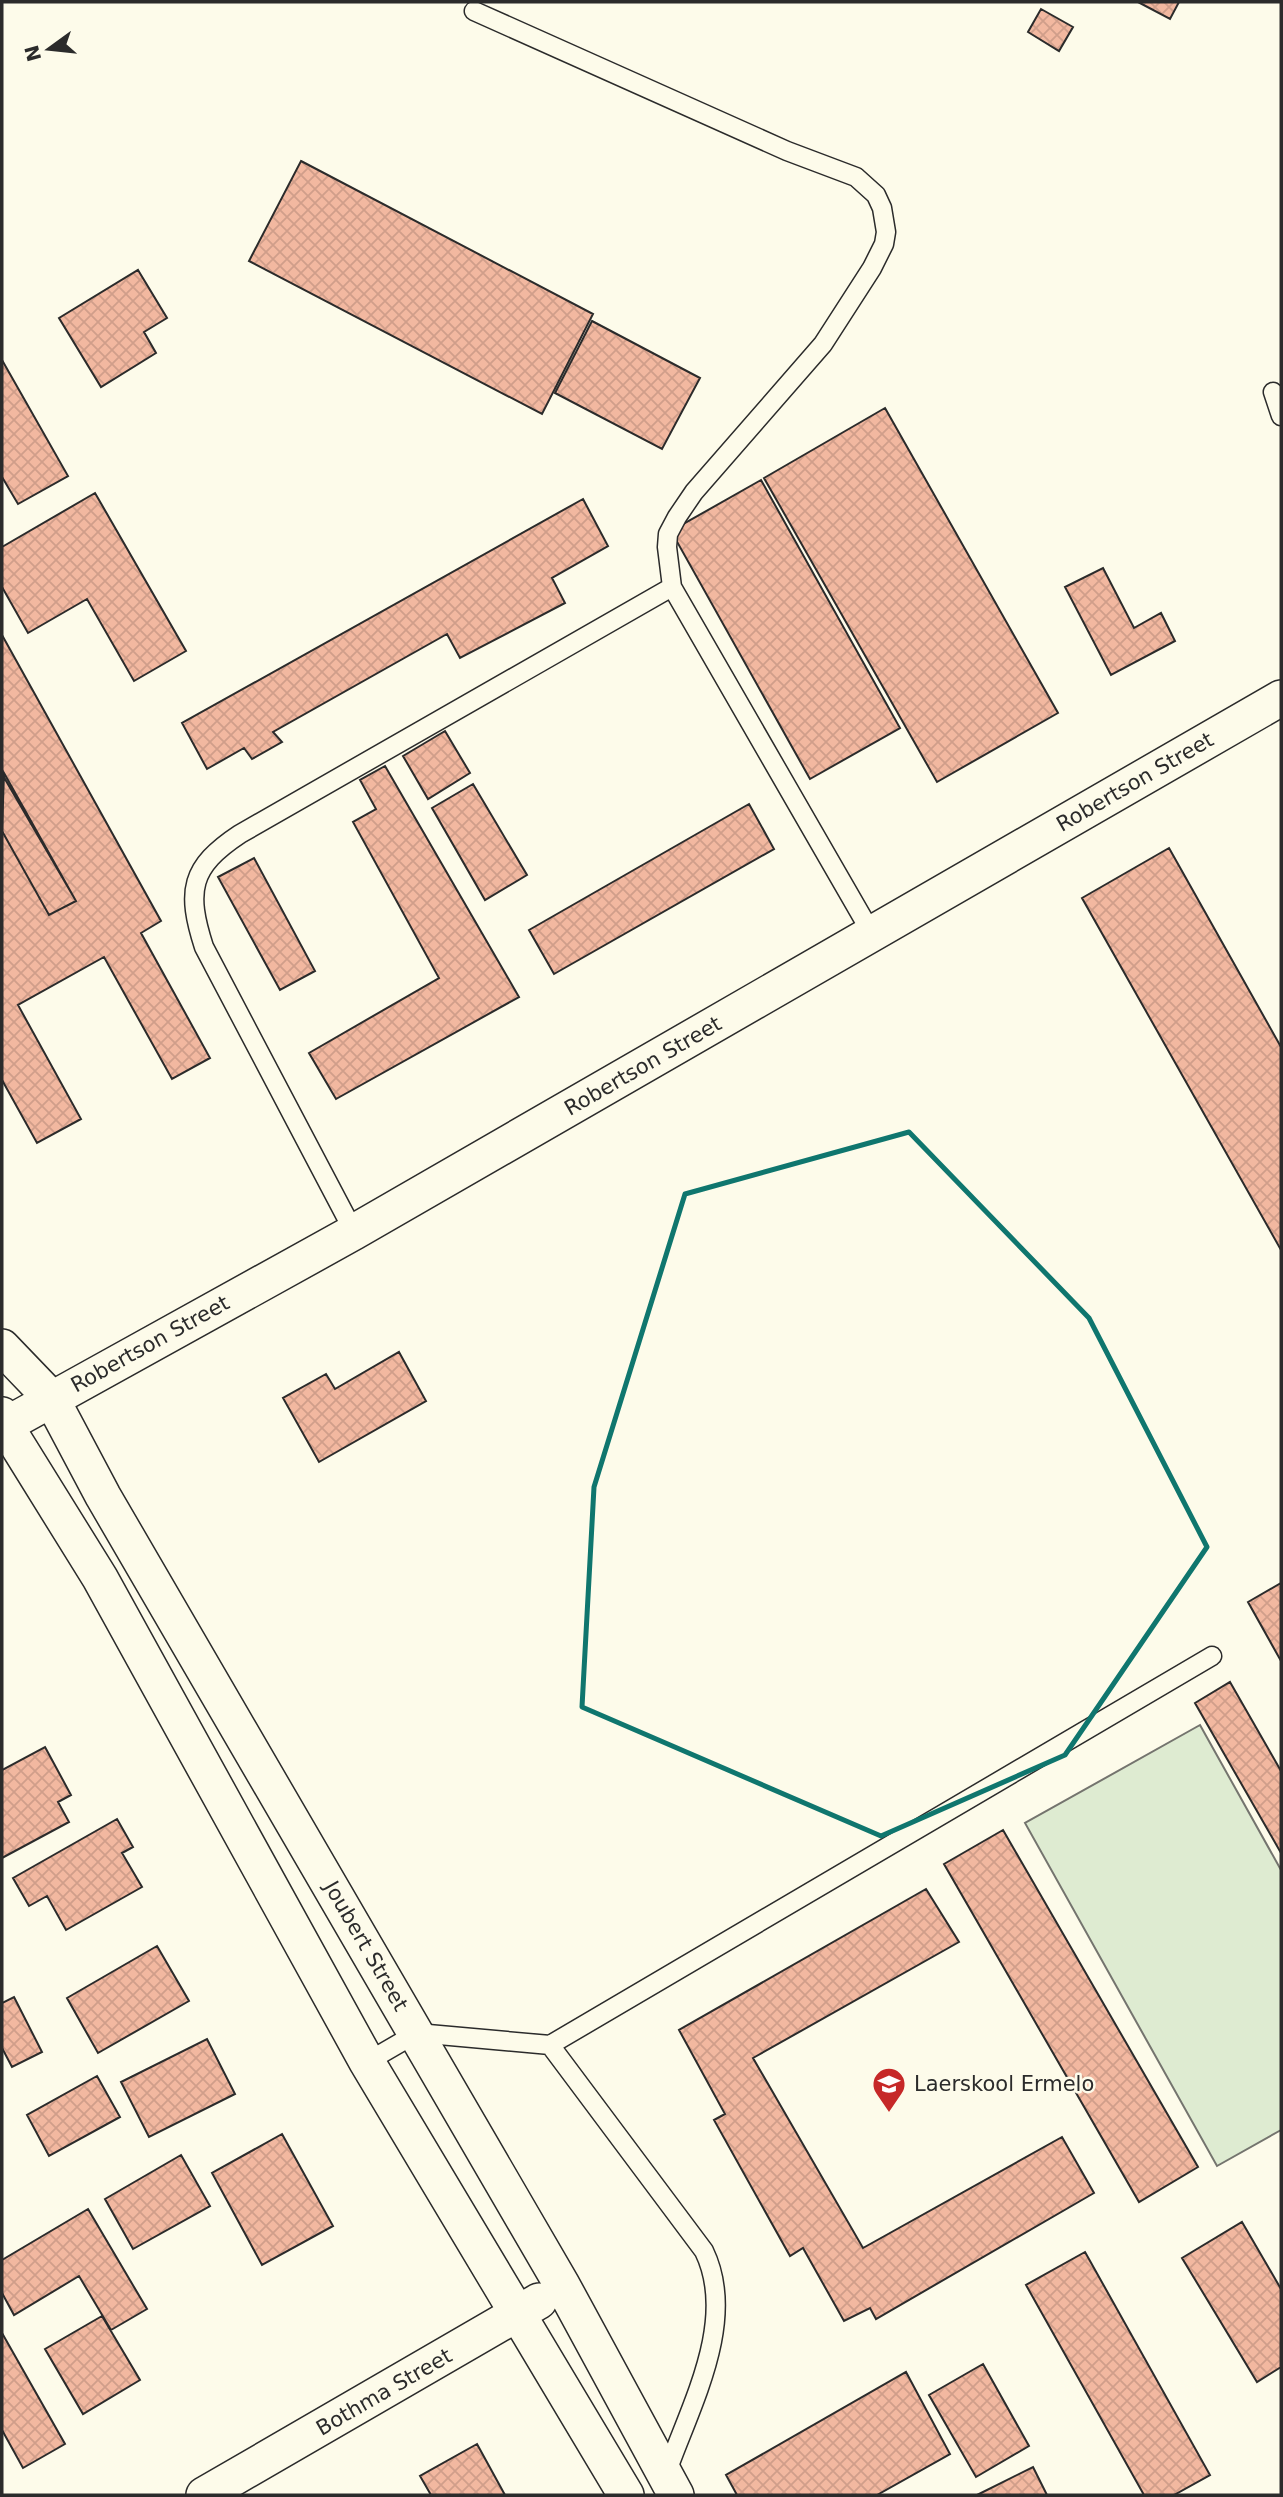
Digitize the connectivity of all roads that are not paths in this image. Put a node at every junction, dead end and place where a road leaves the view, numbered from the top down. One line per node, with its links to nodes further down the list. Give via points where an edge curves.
1 (474, 11): 4 (lane, via 787,151 856,177 876,195 882,208 884,244 823,344 677,517 667,547)
2 (1273, 392): 3 (lane)
3 (1281, 416)
4 (672, 587): 6 (lane); 7 (lane, via 240,834 204,862 197,875 192,894 204,947)
5 (1281, 698): 6 (street, Robertson Street)
6 (872, 934): 7 (street, Robertson Street)
7 (354, 1232): 9 (street, Robertson Street)
8 (2, 1347): 9 (street, Joubert Street)
9 (51, 1398): 10 (street, Robertson Street); 12 (street, Joubert Street, via 103,1496)
10 (3, 1422): 14 (street, via 100,1578)
11 (1212, 1656): 13 (lane)
12 (417, 2034): 13 (lane); 14 (lane); 15 (street, Joubert Street)
13 (550, 2045): 17 (lane, via 713,2269 717,2291 713,2341)
14 (367, 2062): 16 (street)
15 (562, 2285): 16 (street, Bothma Street); 17 (street, Joubert Street)
16 (520, 2314): 18 (street, Bothma Street); 19 (street)
17 (671, 2486)
18 (204, 2495)
19 (626, 2495)

